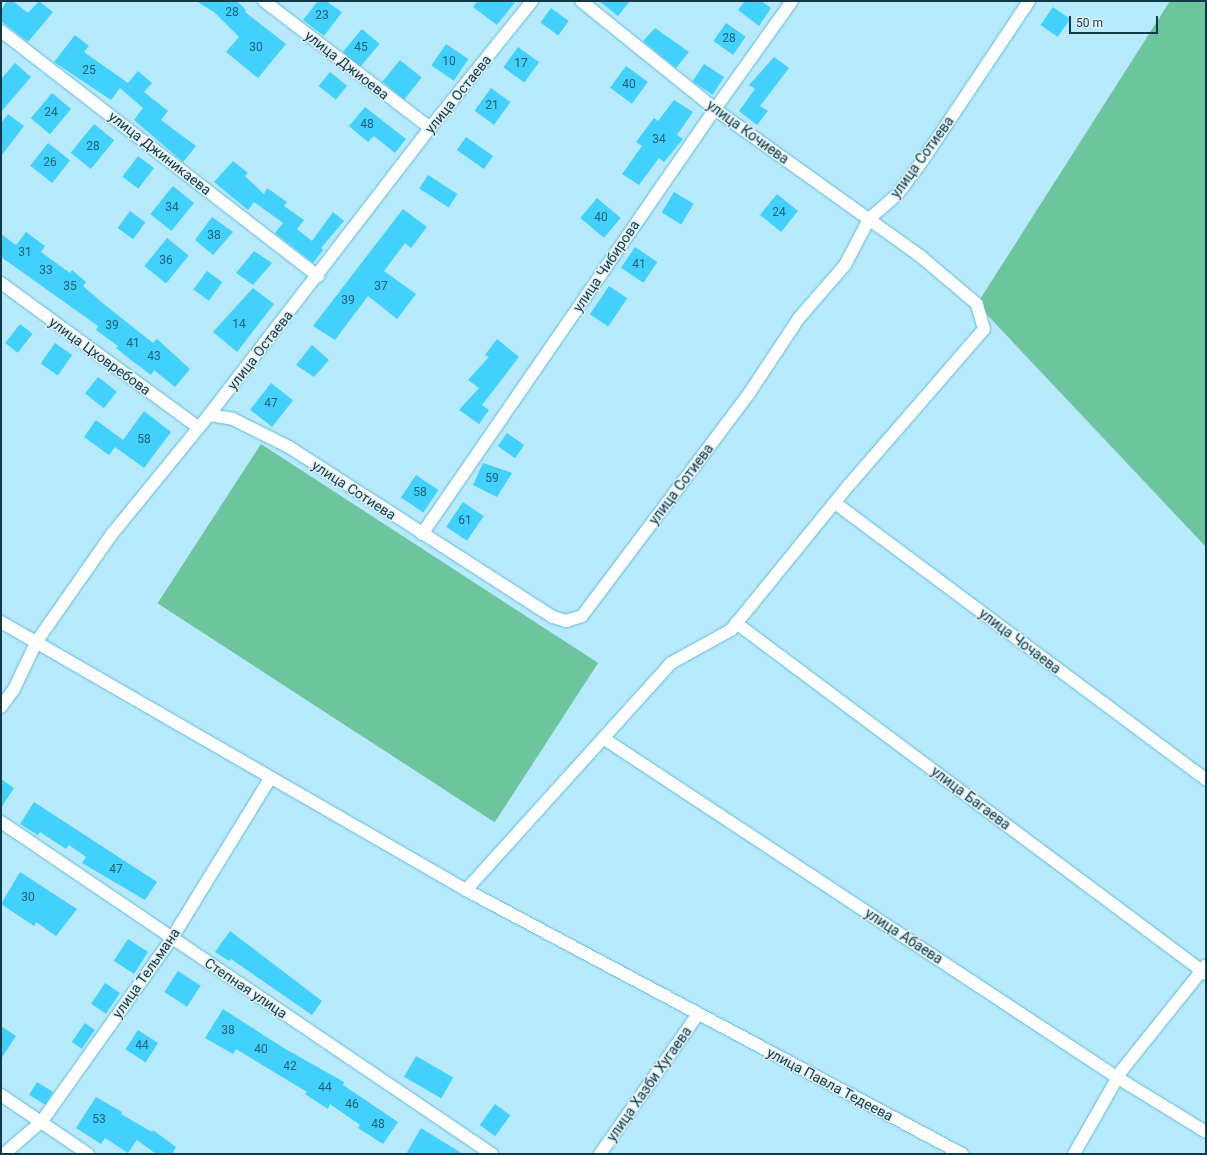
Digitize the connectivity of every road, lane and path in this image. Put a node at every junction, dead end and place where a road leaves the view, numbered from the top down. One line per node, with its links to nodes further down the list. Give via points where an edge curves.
1 (264, 1): 8 (street, улица Джиоева)
2 (532, 1): 8 (street, улица Остаева)
3 (581, 1): 7 (street, улица Кочиева)
4 (792, 1): 7 (street, улица Чибирова)
5 (1029, 1): 9 (street, улица Сотиева, via 923,160 897,195)
6 (1, 31): 10 (street, улица Джиникаева)
7 (714, 109): 9 (street, улица Кочиева); 15 (street, улица Чибирова)
8 (430, 128): 10 (street, улица Остаева)
9 (869, 219): 14 (street, улица Кочиева, via 920,256 977,304 984,329); 15 (street, улица Сотиева, via 845,265 799,318 750,392 582,616 566,621 553,617)
10 (318, 276): 12 (street, улица Остаева)
11 (1, 283): 13 (street, улица Цховребова)
12 (209, 415): 13 (street, улица Остаева); 15 (street, улица Сотиева, via 233,419 258,429)
13 (199, 428): 18 (street, улица Остаева, via 112,534)
14 (835, 503): 17 (street); 22 (street, улица Чочаева)
15 (422, 534)
16 (1, 622): 18 (street, улица Павла Тедеева)
17 (736, 623): 20 (street, via 731,630 671,663); 26 (street, улица Багаева)
18 (37, 641): 19 (street, улица Остаева, via 14,689); 21 (street, улица Павла Тедеева)
19 (1, 707)
20 (603, 738): 24 (street); 28 (street, улица Абаева)
21 (270, 779): 24 (street, улица Павла Тедеева); 25 (street, улица Тельмана)
22 (1206, 780)
23 (1, 822): 25 (street, Степная улица)
24 (466, 890): 27 (street, улица Павла Тедеева)
25 (172, 938): 30 (street, улица Тельмана); 34 (street, Степная улица)
26 (1205, 970): 28 (street)
27 (698, 1014): 35 (street, улица Хазби Хугаева); 36 (street, улица Павла Тедеева)
28 (1118, 1078): 31 (street, улица Абаева); 37 (street)
29 (1, 1095): 30 (street)
30 (42, 1121): 32 (street, улица Тельмана); 33 (street)
31 (1206, 1132)
32 (4, 1154)
33 (88, 1154)
34 (492, 1154)
35 (600, 1154)
36 (962, 1154)
37 (1074, 1154)

